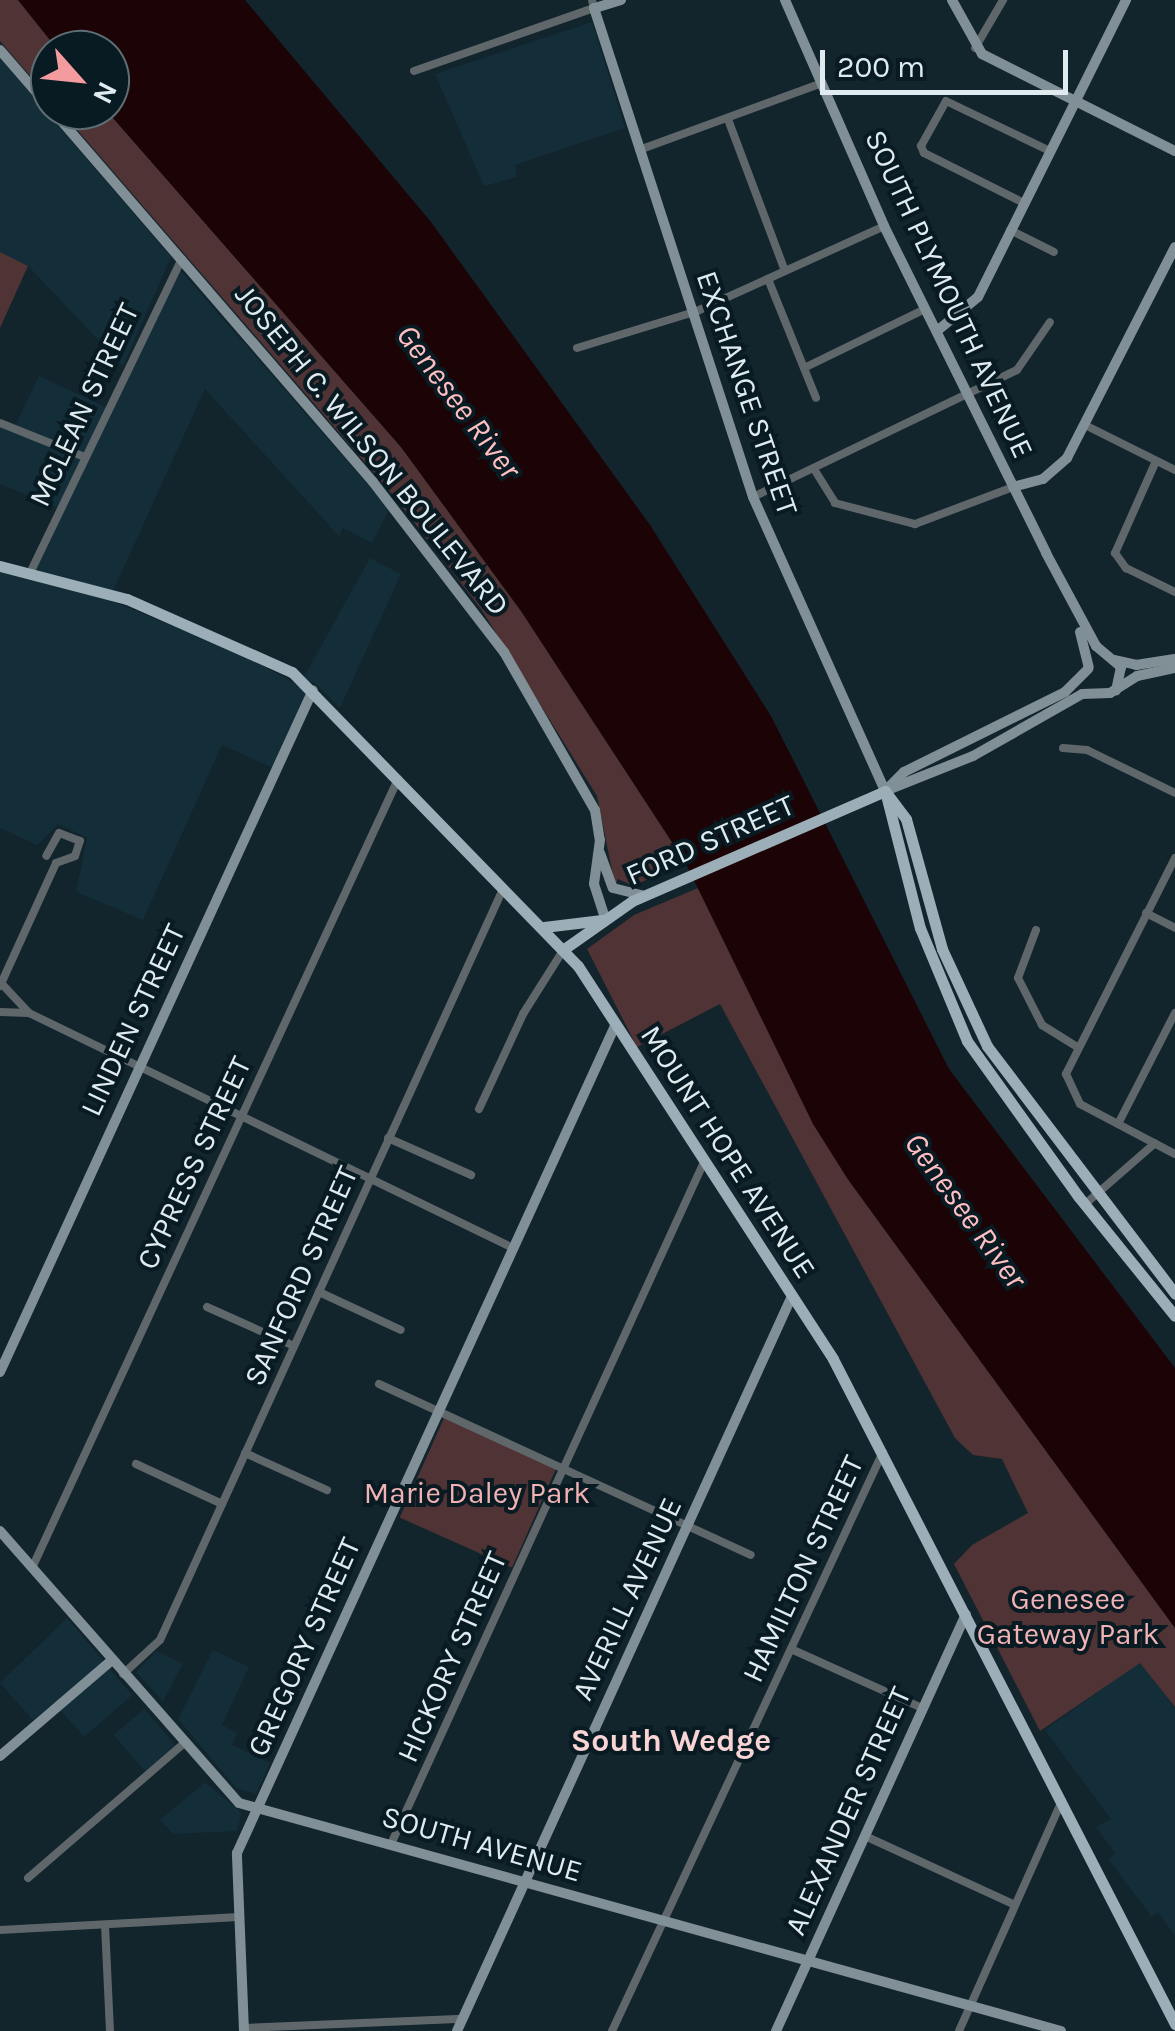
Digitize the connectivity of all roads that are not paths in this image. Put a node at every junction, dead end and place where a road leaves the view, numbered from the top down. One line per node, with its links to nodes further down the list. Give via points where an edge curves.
1 (622, 0): 6 (street)
2 (785, 0): 10 (street, SOUTH PLYMOUTH AVENUE)
3 (952, 0): 7 (street)
4 (1003, 0): 7 (street)
5 (1126, 0): 12 (street)
6 (593, 4): 9 (street); 15 (street, EXCHANGE STREET)
7 (976, 48): 12 (street)
8 (0, 50): 11 (street, JOSEPH C. WILSON BOULEVARD)
9 (414, 70)
10 (822, 83): 13 (street); 19 (street, SOUTH PLYMOUTH AVENUE)
11 (30, 85)
12 (1075, 101): 16 (street); 17 (street)
13 (730, 122): 15 (street); 24 (street)
14 (69, 130): 23 (street, JOSEPH C. WILSON BOULEVARD)
15 (639, 150): 27 (street, EXCHANGE STREET)
16 (1050, 151): 18 (street); 18 (street, via 950,102 931,126 922,152)
17 (1175, 151)
18 (1024, 204): 20 (street)
19 (884, 226): 24 (street); 26 (street, SOUTH PLYMOUTH AVENUE)
20 (1010, 230): 22 (street); 29 (street, via 978,297)
21 (1175, 247): 35 (street)
22 (1054, 252)
23 (182, 259): 36 (street, MCLEAN STREET); 57 (street, JOSEPH C. WILSON BOULEVARD, via 373,482 504,652 588,792)
24 (784, 271): 25 (street)
25 (768, 279): 27 (street); 31 (street)
26 (925, 309): 29 (street, SOUTH PLYMOUTH AVENUE); 31 (street)
27 (692, 313): 30 (street); 41 (street, EXCHANGE STREET)
28 (1050, 322): 32 (street, via 1020,368)
29 (937, 332): 32 (street, SOUTH PLYMOUTH AVENUE)
30 (577, 348)
31 (804, 368): 33 (street)
32 (968, 396): 38 (street); 40 (street, SOUTH PLYMOUTH AVENUE)
33 (816, 398)
34 (0, 423): 36 (street)
35 (1085, 425): 37 (street); 40 (street, via 1056,470)
36 (85, 457): 44 (street, MCLEAN STREET)
37 (1156, 461): 39 (street); 45 (street, via 1114,553 1126,568)
38 (814, 469): 40 (street, via 835,503 914,524); 41 (street)
39 (1175, 470)
40 (1013, 487): 42 (street, SOUTH PLYMOUTH AVENUE)
41 (753, 497): 55 (street, EXCHANGE STREET)
42 (1046, 553): 47 (street, SOUTH PLYMOUTH AVENUE, via 1096,646); 48 (street, SOUTH PLYMOUTH AVENUE, via 1089,650)
43 (0, 566): 44 (main road, MOUNT HOPE AVENUE)
44 (30, 573): 50 (main road, MOUNT HOPE AVENUE, via 171,617 280,665)
45 (1175, 592)
46 (1175, 658): 47 (street, via 1140,665)
47 (1113, 659): 48 (street); 51 (street, via 1123,676)
48 (1089, 668): 52 (street, via 1089,684); 55 (street, FORD STREET, via 1065,692 900,774)
49 (1175, 668): 51 (street, via 1140,675)
50 (314, 690): 54 (main road, MOUNT HOPE AVENUE); 74 (street, LINDEN STREET)
51 (1116, 690): 52 (street)
52 (1101, 693): 55 (street, FORD STREET, via 1082,694 941,771)
53 (1063, 748): 56 (street, via 1092,752)
54 (398, 778): 60 (main road, MOUNT HOPE AVENUE); 76 (street, CYPRESS STREET)
55 (886, 791): 61 (main road, FORD STREET); 84 (main road, via 903,813 937,934 972,1019); 85 (main road, via 920,928 953,1014 1000,1092)
56 (1175, 793)
57 (599, 852): 61 (street, JOSEPH C. WILSON BOULEVARD, via 614,888); 63 (street, JOSEPH C. WILSON BOULEVARD, via 594,884)
58 (46, 856): 68 (street, via 59,832 80,841 75,856 56,862)
59 (1175, 858): 62 (street)
60 (504, 886): 64 (main road, MOUNT HOPE AVENUE); 78 (street, SANFORD STREET)
61 (649, 894): 63 (main road, FORD STREET)
62 (1146, 913): 65 (street); 73 (street)
63 (603, 919): 64 (main road); 67 (main road, FORD STREET)
64 (544, 927): 67 (main road, MOUNT HOPE AVENUE)
65 (1175, 928)
66 (1036, 930): 73 (street, via 1018,978 1044,1027)
67 (564, 950): 72 (main road, MOUNT HOPE AVENUE); 75 (street, via 524,1014)
68 (1, 985): 71 (street)
69 (0, 1012): 71 (street)
70 (1175, 1013): 77 (street)
71 (29, 1014): 74 (street)
72 (615, 1026): 81 (main road, MOUNT HOPE AVENUE); 86 (street, GREGORY STREET)
73 (1076, 1046): 77 (street, via 1066,1068 1069,1090)
74 (138, 1071): 76 (street); 94 (street, LINDEN STREET)
75 (479, 1109)
76 (238, 1119): 83 (street); 106 (street, CYPRESS STREET)
77 (1118, 1124): 79 (street)
78 (388, 1138): 82 (street); 83 (street, SANFORD STREET)
79 (1156, 1144): 80 (street); 84 (street)
80 (1175, 1154)
81 (704, 1162): 89 (main road, MOUNT HOPE AVENUE); 100 (street, HICKORY STREET)
82 (471, 1175)
83 (369, 1180): 86 (street); 87 (street, SANFORD STREET)
84 (1096, 1196): 85 (street); 88 (main road)
85 (1084, 1205): 91 (main road)
86 (513, 1248): 96 (street, GREGORY STREET)
87 (319, 1292): 92 (street); 93 (street, SANFORD STREET)
88 (1175, 1294)
89 (792, 1296): 97 (main road, MOUNT HOPE AVENUE); 103 (street, AVERILL AVENUE)
90 (208, 1307): 93 (street)
91 (1175, 1316)
92 (401, 1330)
93 (294, 1346): 98 (street, SANFORD STREET)
94 (0, 1372)
95 (379, 1384): 96 (street)
96 (438, 1412): 100 (street); 115 (street, GREGORY STREET)
97 (882, 1452): 107 (main road, MOUNT HOPE AVENUE); 108 (street, HAMILTON STREET)
98 (245, 1453): 101 (street); 102 (street, SANFORD STREET)
99 (136, 1464): 102 (street)
100 (562, 1468): 103 (street); 117 (street, HICKORY STREET)
101 (327, 1490)
102 (222, 1504): 110 (street, SANFORD STREET, via 160,1640)
103 (688, 1526): 105 (street); 119 (street, AVERILL AVENUE)
104 (0, 1531): 106 (street, SOUTH AVENUE)
105 (751, 1555)
106 (32, 1568): 109 (street, SOUTH AVENUE)
107 (967, 1613): 111 (street, ALEXANDER STREET); 114 (main road, MOUNT HOPE AVENUE)
108 (790, 1649): 111 (street); 122 (street, HAMILTON STREET)
109 (112, 1660): 110 (street, SOUTH AVENUE); 113 (street)
110 (123, 1674): 112 (street, SOUTH AVENUE)
111 (922, 1708): 116 (street, ALEXANDER STREET)
112 (183, 1744): 115 (street, SOUTH AVENUE, via 231,1797); 118 (street)
113 (2, 1750)
114 (1062, 1801): 120 (street); 127 (main road, MOUNT HOPE AVENUE)
115 (258, 1807): 117 (street, SOUTH AVENUE); 121 (street, GREGORY STREET, via 237,1853)
116 (865, 1836): 120 (street); 125 (street, ALEXANDER STREET)
117 (391, 1844): 119 (street, SOUTH AVENUE)
118 (28, 1878)
119 (525, 1882): 122 (street, SOUTH AVENUE); 128 (street, AVERILL AVENUE)
120 (1015, 1904): 126 (street)
121 (239, 1916): 123 (street); 130 (street, GREGORY STREET)
122 (664, 1920): 125 (street, SOUTH AVENUE); 131 (street, HAMILTON STREET)
123 (104, 1925): 124 (street); 132 (street)
124 (0, 1930)
125 (807, 1960): 126 (street, SOUTH AVENUE); 134 (street, ALEXANDER STREET)
126 (970, 2005): 135 (street); 136 (street, SOUTH AVENUE)
127 (1166, 2009): 129 (main road, MOUNT HOPE AVENUE); 137 (main road, MOUNT HOPE AVENUE)
128 (463, 2019): 130 (street); 133 (street, AVERILL AVENUE)
129 (1175, 2024)
130 (244, 2029)
131 (615, 2030)
132 (110, 2031)
133 (456, 2031)
134 (776, 2031)
135 (958, 2031)
136 (1061, 2031)
137 (1169, 2031)

